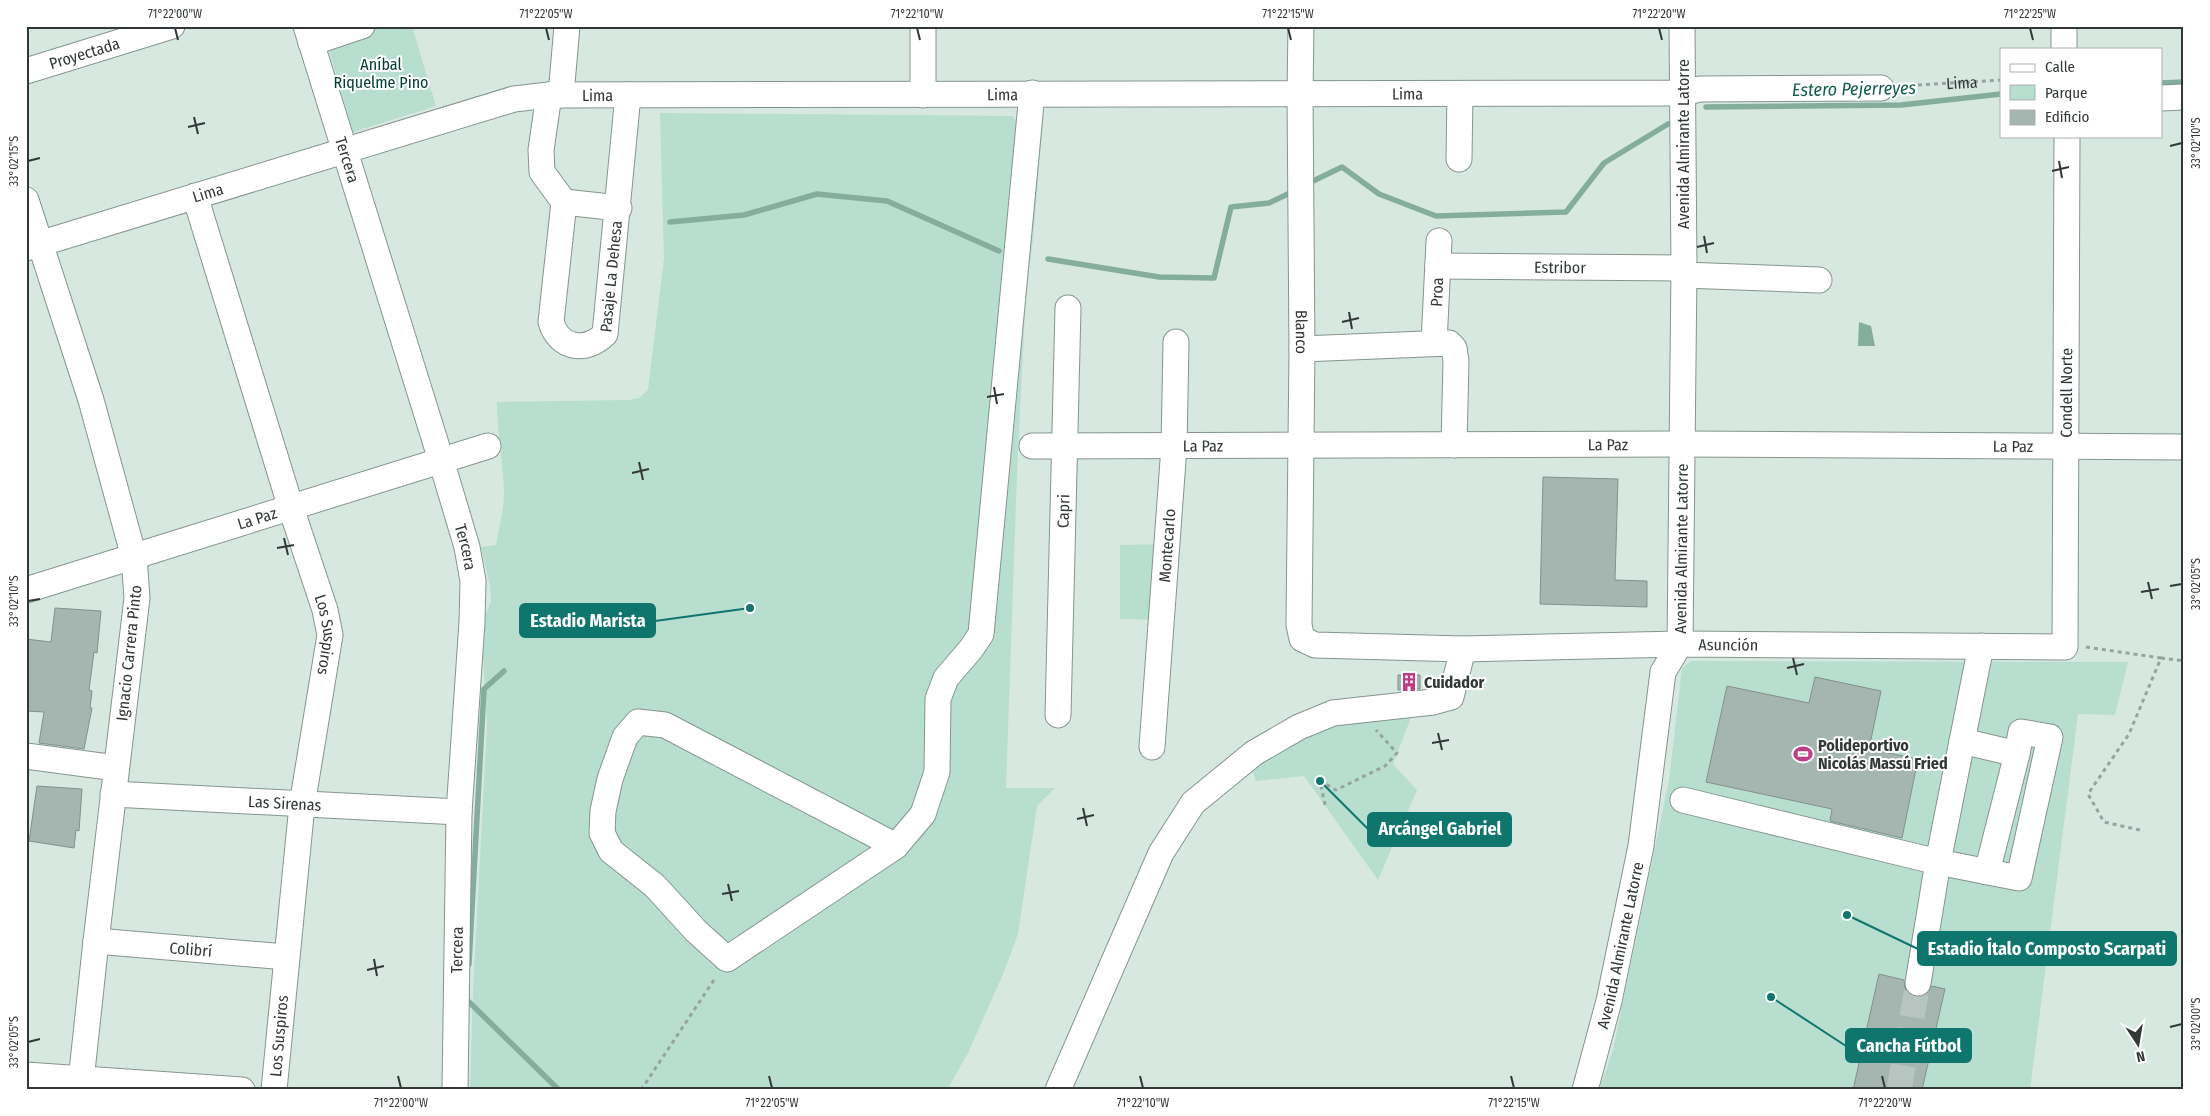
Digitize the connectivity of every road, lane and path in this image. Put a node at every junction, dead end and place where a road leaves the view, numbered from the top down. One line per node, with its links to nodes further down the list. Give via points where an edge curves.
1 (172, 26): 10 (street, Proyectada)
2 (362, 26): 8 (street)
3 (567, 26): 16 (street)
4 (923, 26): 17 (street)
5 (1301, 26): 18 (street, Blanco)
6 (1682, 26): 14 (street, Avenida Almirante Latorre)
7 (2064, 26): 9 (street)
8 (308, 35): 23 (street, Tercera)
9 (2064, 48)
10 (26, 70)
11 (2000, 80): 12 (path, Lima)
12 (1881, 88): 14 (street, Lima, via 1700,89)
13 (1032, 93): 17 (street, Lima); 18 (street, Lima); 71 (street, via 981,634 946,678 938,699 937,772 924,814)
14 (1682, 93): 15 (street, Lima); 32 (street, Avenida Almirante Latorre)
15 (1460, 94): 18 (street, Lima); 24 (street)
16 (555, 95): 19 (street, Lima); 23 (street, Lima, via 514,99); 27 (street, via 541,150 542,172)
17 (923, 95): 19 (street, Lima)
18 (1300, 95): 37 (street, Blanco)
19 (628, 96): 28 (street, Pasaje La Dehesa)
20 (2184, 97): 21 (street)
21 (2162, 98)
22 (2067, 138): 45 (street, Condell Norte)
23 (345, 151): 25 (street, Lima); 47 (street, Tercera)
24 (1458, 159)
25 (195, 196): 30 (street, Lima); 48 (street, Los Suspiros)
26 (26, 200): 30 (street, Ignacio Carrera Pinto)
27 (564, 202): 28 (street, Pasaje La Dehesa); 28 (street, Pasaje La Dehesa, via 552,322 562,341 587,346 605,334)
28 (619, 208)
29 (1439, 242): 31 (street, Proa)
30 (33, 245): 49 (street, Ignacio Carrera Pinto, via 91,400)
31 (1438, 266): 32 (street, Estribor); 36 (street, Proa)
32 (1684, 272): 33 (street, Estribor); 39 (street, Avenida Almirante Latorre)
33 (1819, 280)
34 (1068, 308): 40 (street, Capri)
35 (1176, 342): 44 (street, Montecarlo)
36 (1444, 346): 37 (street); 41 (street, Proa, via 1456,361)
37 (1302, 348): 38 (street, Blanco)
38 (1300, 444): 41 (street, La Paz); 44 (street, La Paz); 51 (street, Blanco, via 1299,625)
39 (1681, 444): 41 (street, La Paz); 45 (street, La Paz); 52 (street, Avenida Almirante Latorre)
40 (1065, 445): 43 (street, La Paz); 44 (street, La Paz); 59 (street, Capri)
41 (1454, 445)
42 (488, 446): 47 (street, La Paz)
43 (1032, 446)
44 (1174, 446): 61 (street, Montecarlo)
45 (2066, 447): 46 (street, La Paz); 54 (street, Condell Norte)
46 (2184, 447)
47 (441, 460): 48 (street, La Paz); 69 (street, Tercera, via 467,547 472,581)
48 (291, 508): 49 (street, La Paz); 67 (street, Los Suspiros, via 325,610 330,635)
49 (134, 557): 50 (street, La Paz); 64 (street, Ignacio Carrera Pinto, via 137,598)
50 (26, 590)
51 (1302, 639): 55 (street, Asunción, via 1316,645)
52 (1680, 644): 53 (street, Asunción); 55 (street, Asunción); 85 (street, Avenida Almirante Latorre, via 1664,672 1641,846 1609,1001)
53 (1981, 646): 54 (street, Asunción); 60 (street)
54 (2065, 647): 56 (path, via 2089,647)
55 (1464, 649): 58 (street, via 1451,697 1433,702)
56 (2161, 658): 57 (path); 70 (path, via 2128,734 2088,794 2104,822)
57 (2184, 661)
58 (1370, 708): 68 (path, via 1374,728 1397,753 1385,766 1336,790 1320,780); 84 (street, via 1333,713 1299,727 1254,753 1193,803 1161,853)
59 (1058, 715)
60 (1962, 741): 62 (street); 72 (street)
61 (1152, 747)
62 (2017, 754): 73 (street); 73 (street, via 2021,732 2050,737 2019,878)
63 (26, 756): 64 (street)
64 (116, 768): 65 (street, Ignacio Carrera Pinto)
65 (113, 794): 67 (street, Las Sirenas); 74 (street, Ignacio Carrera Pinto)
66 (1683, 800): 72 (street)
67 (302, 805): 69 (street, Las Sirenas); 75 (street, Los Suspiros)
68 (1324, 805)
69 (459, 812): 82 (street, Tercera)
70 (2144, 831)
71 (896, 846): 76 (street); 76 (street, via 665,725 638,722 625,737 610,778 602,832 611,851 655,886)
72 (1938, 862): 73 (street); 77 (street)
73 (1987, 872)
74 (96, 941): 75 (street, Colibrí); 79 (street, Ignacio Carrera Pinto)
75 (286, 957): 81 (street, Los Suspiros)
76 (727, 960): 83 (path)
77 (1918, 983)
78 (26, 1075): 79 (street)
79 (81, 1084): 80 (street)
80 (242, 1090)
81 (274, 1090)
82 (455, 1090)
83 (641, 1090)
84 (1058, 1090)
85 (1585, 1090)

